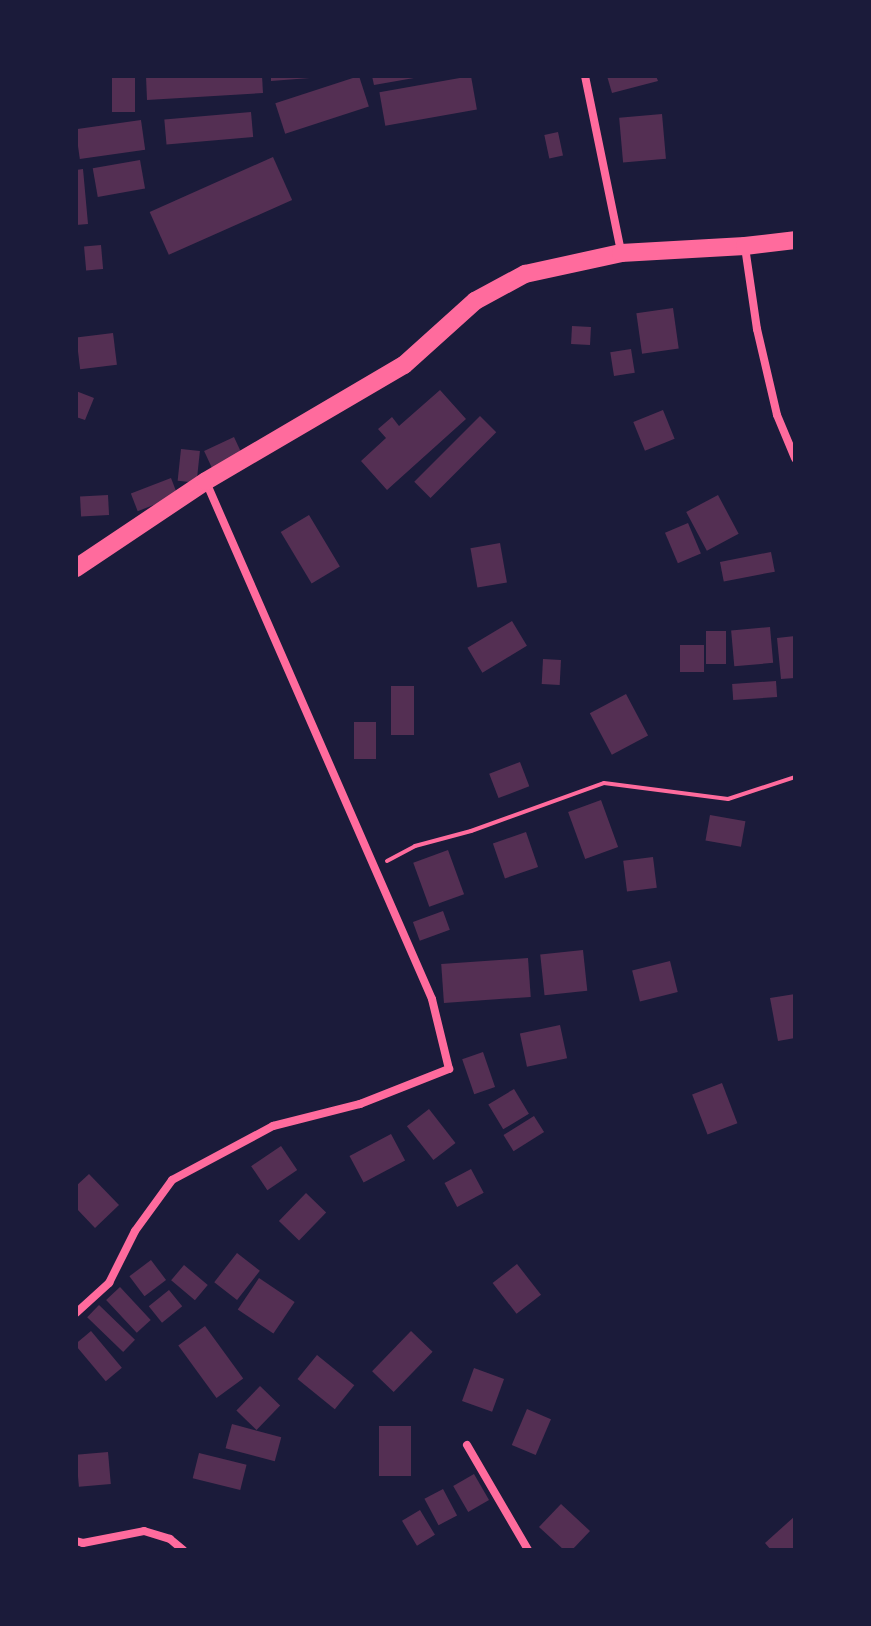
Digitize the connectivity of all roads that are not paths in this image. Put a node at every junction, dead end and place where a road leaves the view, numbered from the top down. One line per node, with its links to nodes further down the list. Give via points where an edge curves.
1 (585, 76): 4 (street)
2 (795, 240): 3 (main road)
3 (745, 246): 4 (main road); 5 (street, via 777,415)
4 (621, 253): 6 (main road, via 525,274 475,301 404,365)
5 (795, 458)
6 (206, 481): 7 (main road); 8 (street, via 432,999 449,1069 360,1104 273,1126 172,1180 135,1231 109,1283)
7 (76, 568)
8 (76, 1313)
9 (467, 1445): 12 (street)
10 (76, 1541): 11 (street, via 144,1531 170,1539)
11 (183, 1550)
12 (528, 1550)

